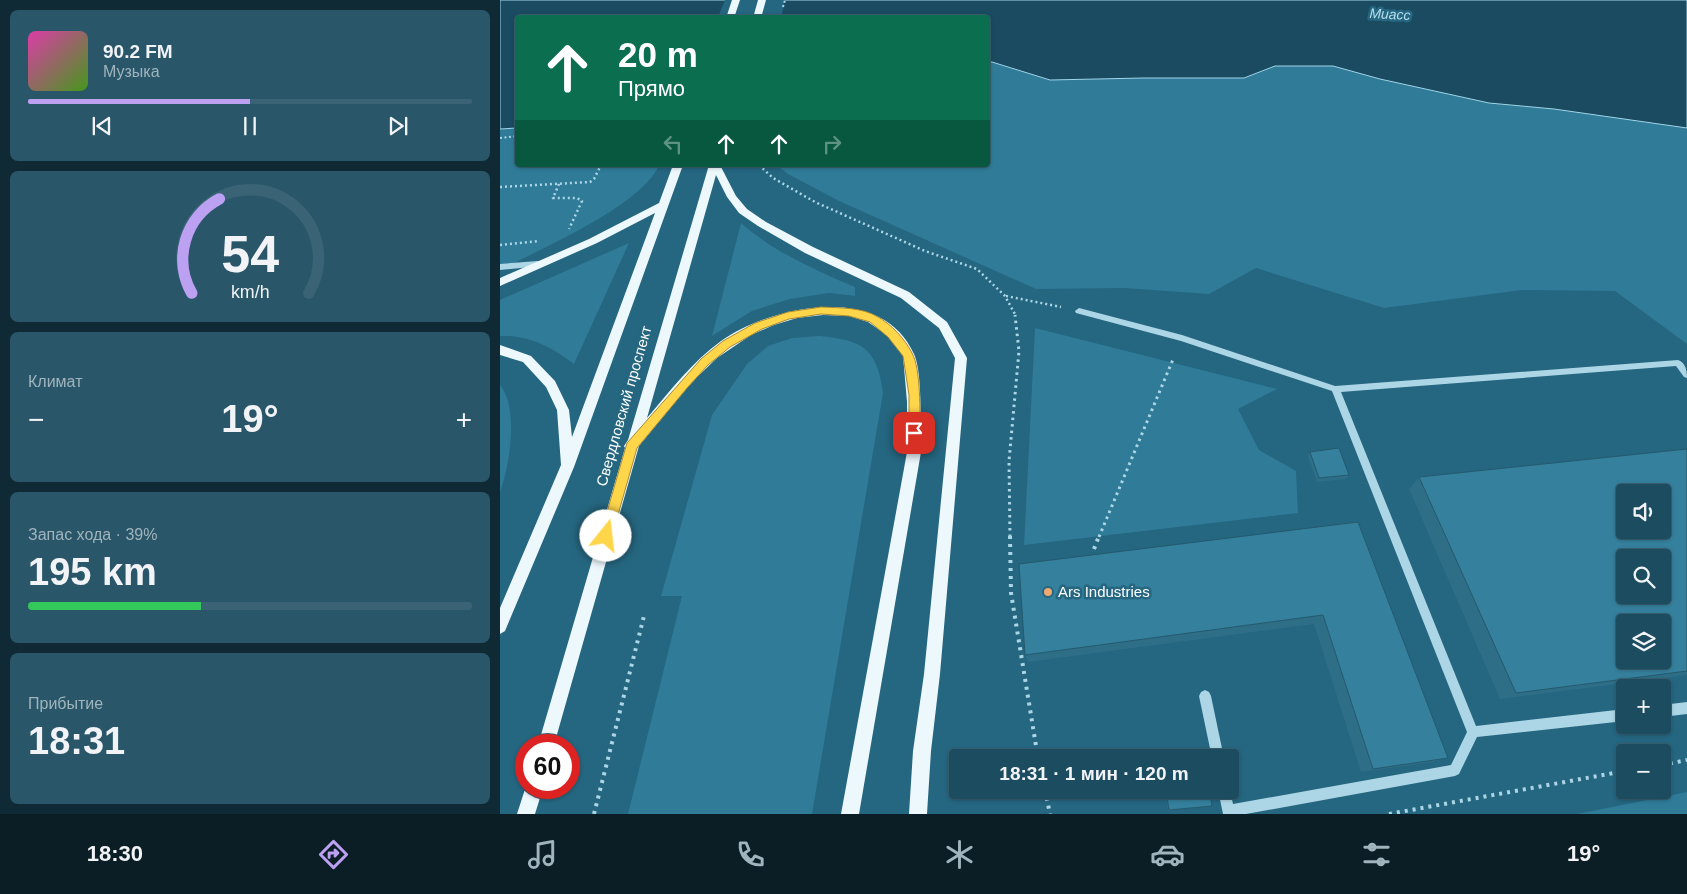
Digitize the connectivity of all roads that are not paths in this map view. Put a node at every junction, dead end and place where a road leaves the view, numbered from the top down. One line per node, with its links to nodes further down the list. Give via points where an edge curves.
1 (736, 0): 3 (main road)
2 (762, 0): 4 (main road)
3 (731, 15)
4 (758, 15)
5 (677, 167): 8 (main road, Свердловский проспект)
6 (714, 167): 16 (main road, Свердловский проспект)
7 (716, 167): 30 (main road, via 743,211 809,250 905,296 943,325 961,358)
8 (663, 205): 9 (main road, via 593,241); 17 (main road, Свердловский проспект)
9 (538, 264): 10 (lane); 11 (main road)
10 (500, 268)
11 (500, 282)
12 (1079, 311): 15 (lane, via 1182,338)
13 (500, 350): 17 (main road, via 527,359 551,384 563,410)
14 (1687, 375): 15 (lane, via 1678,364)
15 (1335, 389): 23 (lane)
16 (631, 446): 24 (main road, Свердловский проспект); 29 (main road, via 705,362 727,344 758,326 788,316 821,310 849,312 874,319 892,334 908,355 914,395 914,452)
17 (567, 467): 18 (main road, Свердловский проспект)
18 (500, 626)
19 (1205, 696): 25 (lane)
20 (1687, 708): 21 (lane)
21 (1671, 710)
22 (1616, 716): 23 (lane)
23 (1473, 732): 27 (lane, via 1455,770 1228,811)
24 (549, 734)
25 (1216, 749)
26 (531, 799): 28 (main road)
27 (1226, 799)
28 (526, 814)
29 (850, 814)
30 (918, 814)

